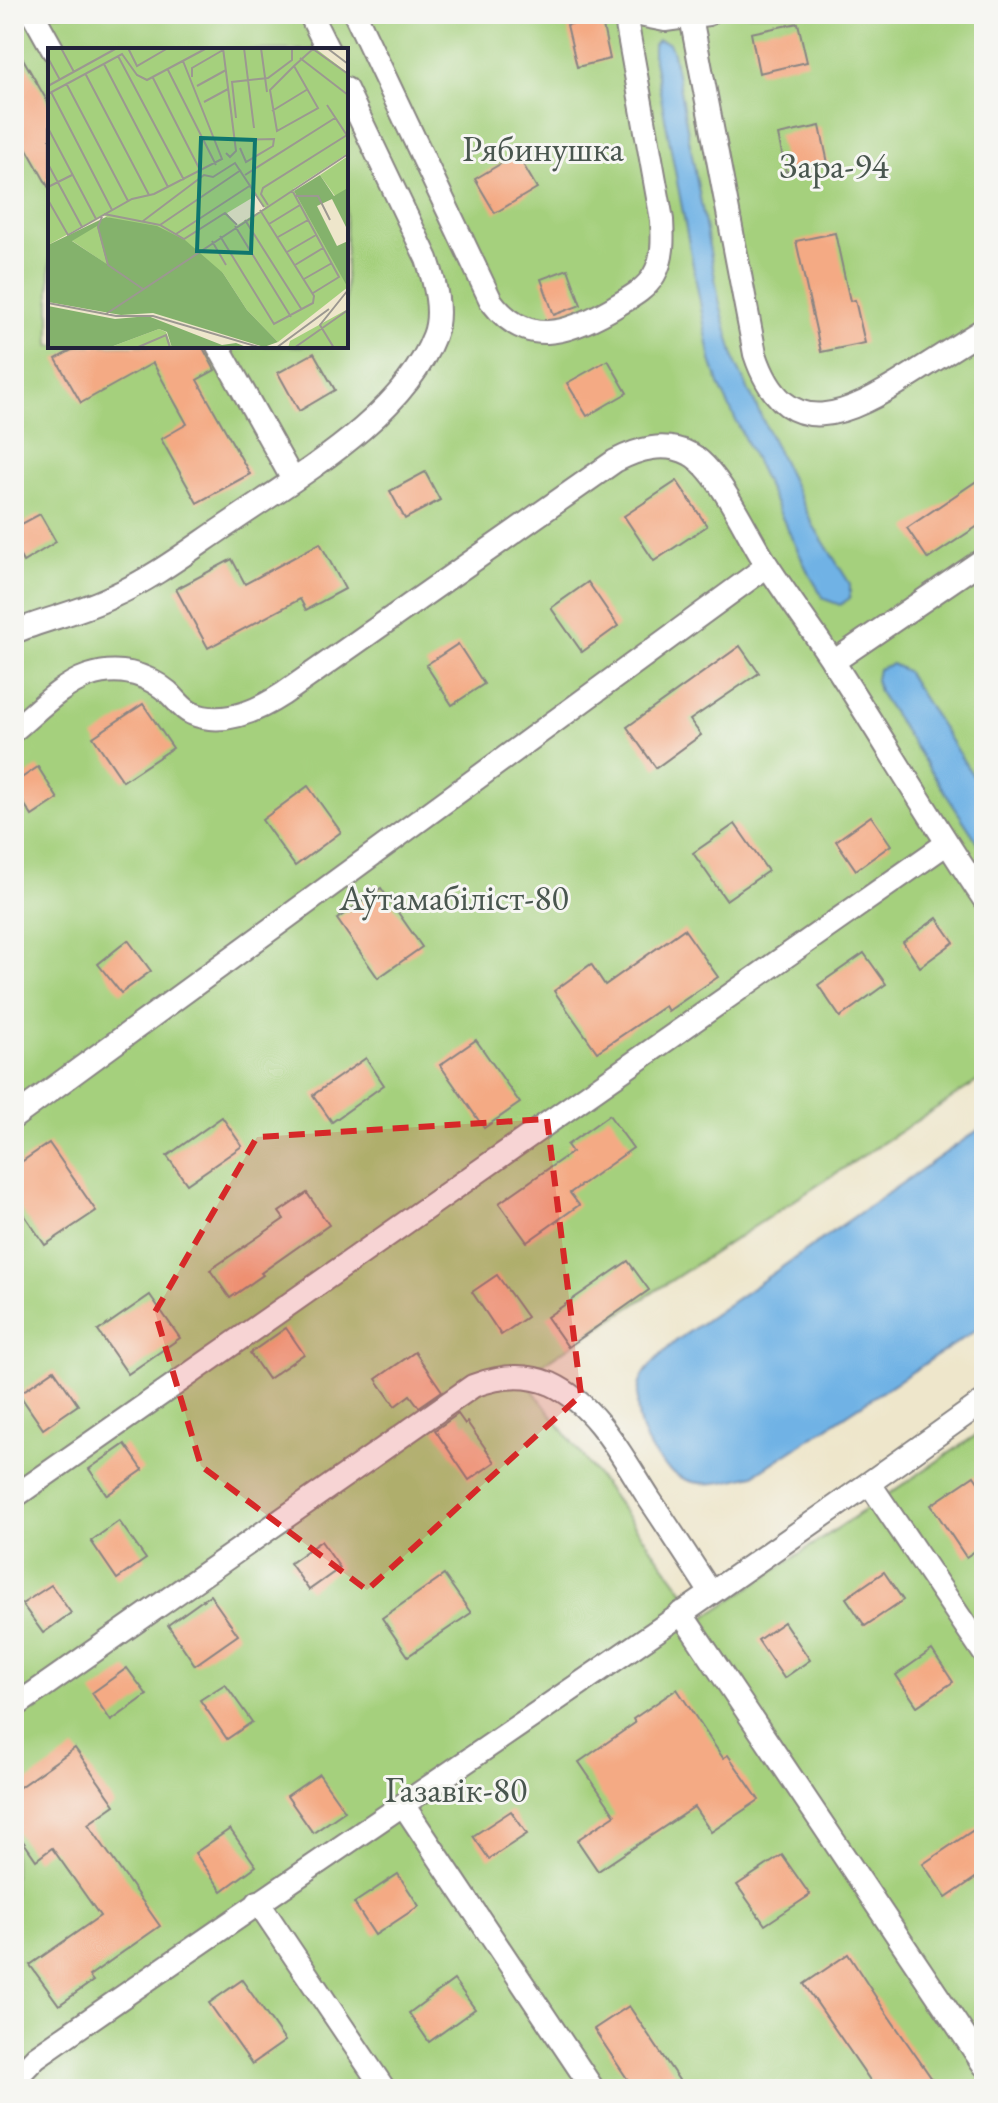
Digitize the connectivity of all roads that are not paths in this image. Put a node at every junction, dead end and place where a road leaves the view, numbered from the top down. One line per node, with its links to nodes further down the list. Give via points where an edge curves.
1 (33, 14): 7 (lane)
2 (310, 14): 8 (lane)
3 (355, 14): 4 (lane, via 491,301 515,325 552,333 587,322 637,293 659,265 662,220)
4 (625, 14)
5 (634, 14): 6 (lane, via 665,20)
6 (699, 16): 10 (lane, via 755,354 769,388 782,403 820,415 842,412 866,403)
7 (52, 48)
8 (327, 48)
9 (348, 93): 12 (lane, via 427,259 438,308 435,333 408,381 383,408)
10 (984, 329)
11 (219, 348): 12 (lane)
12 (293, 480): 15 (lane, via 138,584)
13 (984, 559): 16 (lane)
14 (767, 566): 16 (lane); 17 (lane, via 705,466 689,454 650,447 615,461 247,714 191,713 137,673 102,672 72,683); 20 (lane)
15 (14, 632)
16 (833, 662): 18 (lane)
17 (14, 730)
18 (946, 844): 19 (lane); 23 (lane)
19 (984, 899)
20 (14, 1117)
21 (984, 1401): 22 (lane)
22 (870, 1484): 24 (lane); 26 (lane)
23 (14, 1497)
24 (711, 1593): 25 (lane); 27 (lane, via 591,1416 551,1384 510,1376 473,1386)
25 (681, 1613): 28 (lane); 30 (lane)
26 (984, 1653)
27 (14, 1707)
28 (404, 1806): 29 (lane); 33 (lane)
29 (258, 1902): 31 (lane, via 36,2057); 32 (lane)
30 (984, 2065)
31 (14, 2080)
32 (384, 2089)
33 (593, 2089)

